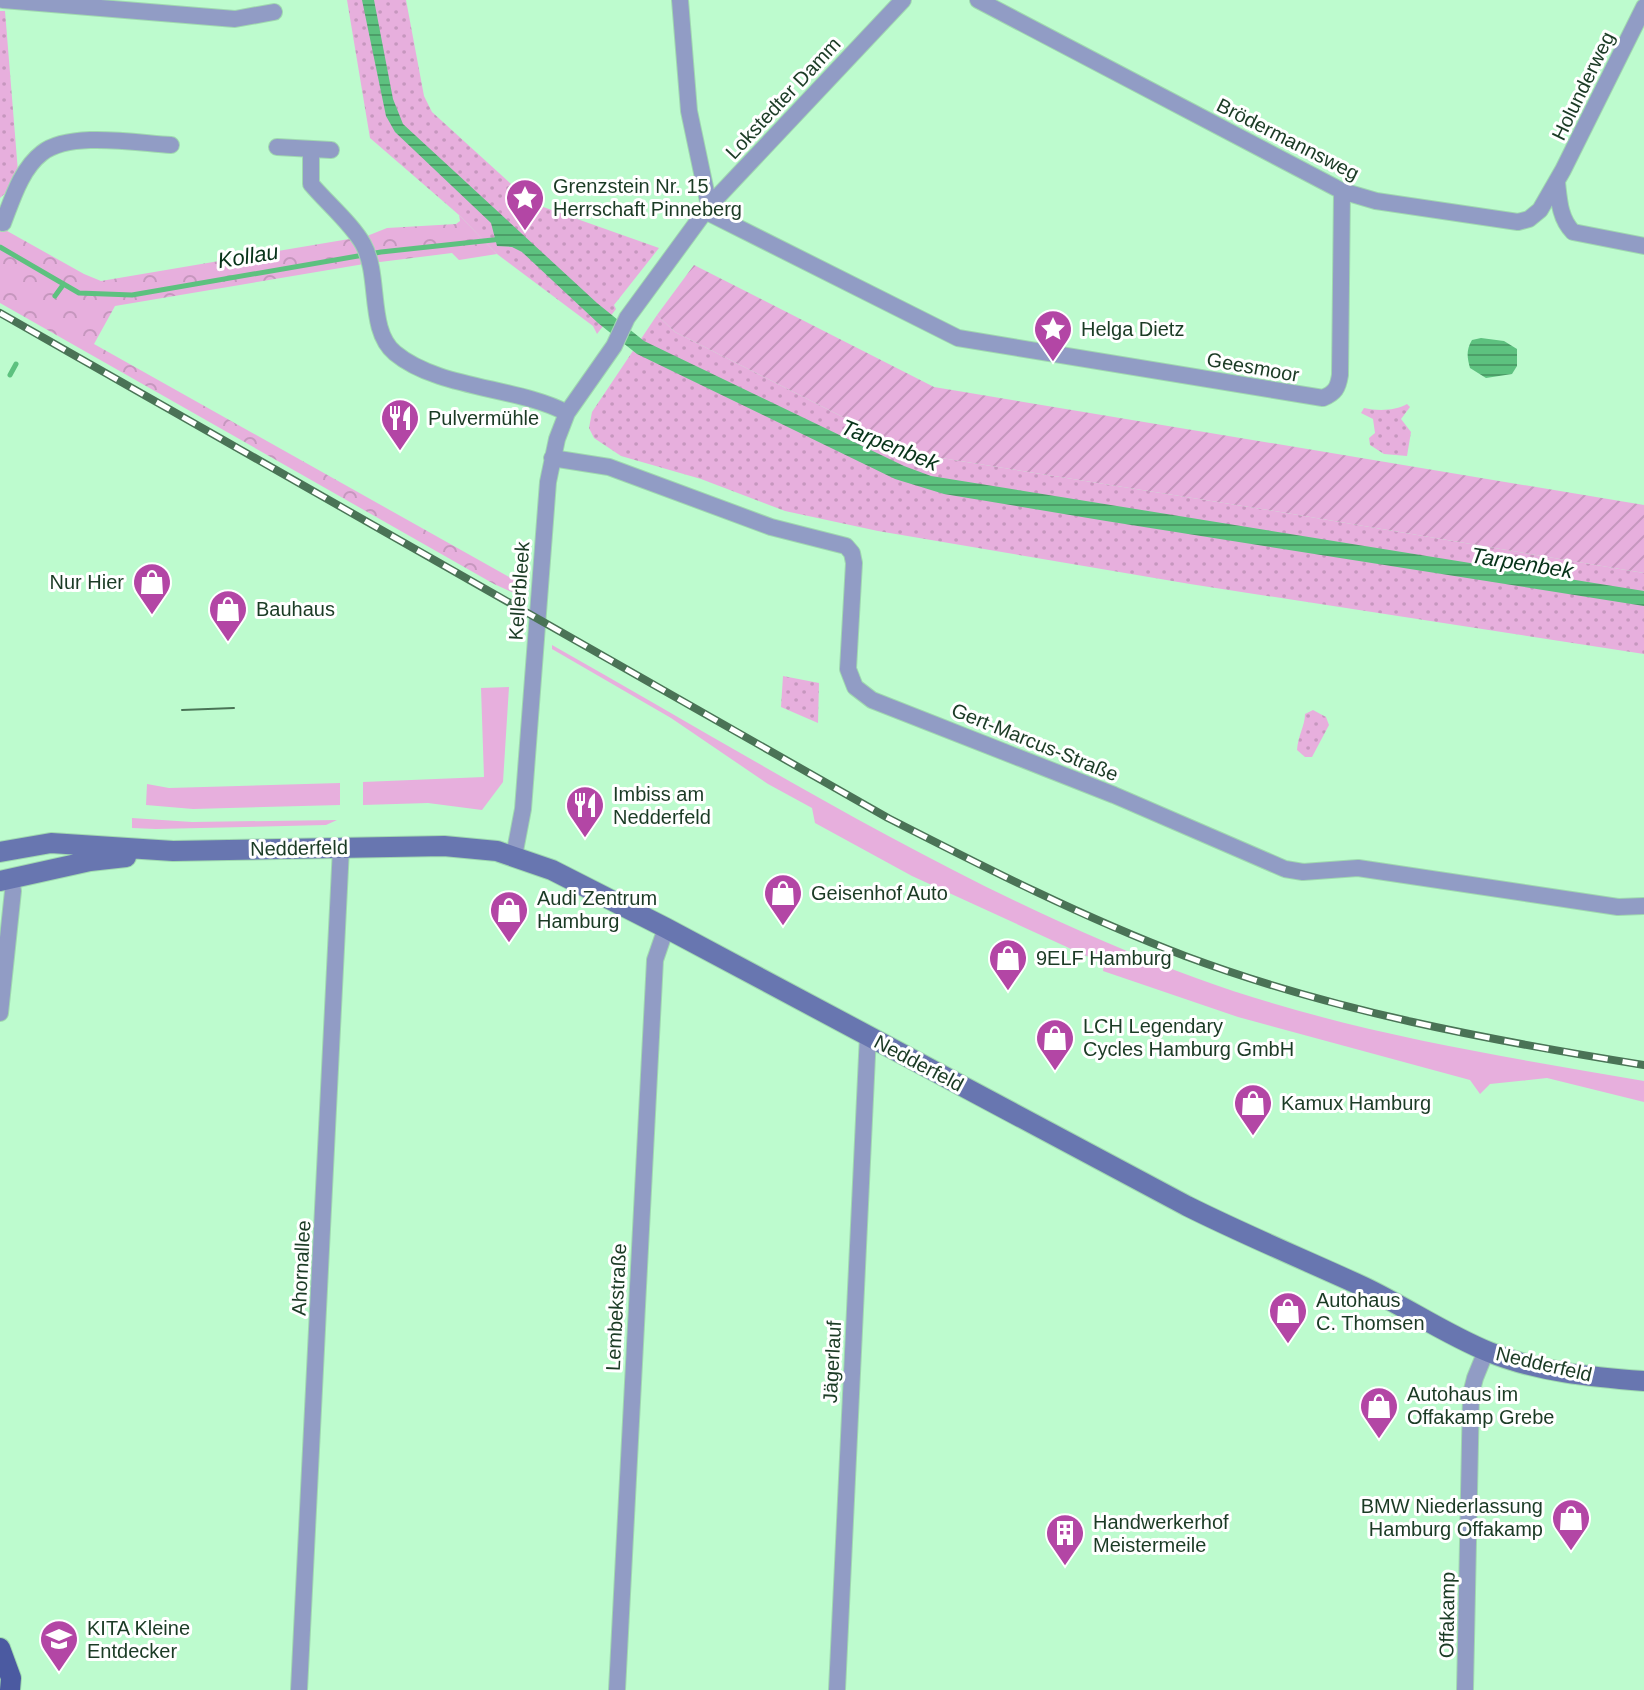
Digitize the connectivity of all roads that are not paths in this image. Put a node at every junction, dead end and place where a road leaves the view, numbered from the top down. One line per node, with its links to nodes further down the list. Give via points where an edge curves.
1 (3, 0): 5 (street)
2 (680, 0): 14 (street, via 689,111)
3 (903, 0): 14 (street, Lokstedter Damm)
4 (978, 0): 13 (street, Brödermannsweg)
5 (141, 6): 7 (street, via 235,19)
6 (1644, 7): 12 (street, Holunderweg)
7 (274, 12)
8 (171, 145): 15 (street, via 56,144 40,155)
9 (277, 147): 10 (street)
10 (311, 149): 11 (street); 18 (street, via 311,184 364,245 372,266 380,335 394,353 470,385)
11 (331, 150)
12 (1557, 182): 13 (street, Brödermannsweg, via 1540,210 1518,222); 16 (street, via 1561,211 1573,232)
13 (1342, 191): 14 (street, Geesmoor, via 1340,375 1338,388 1323,398 958,338)
14 (707, 208): 17 (street, Lokstedter Damm, via 627,318)
15 (0, 221)
16 (1644, 246)
17 (614, 346): 18 (street, Kellerbleek)
18 (567, 413): 19 (street, Kellerbleek)
19 (552, 458): 25 (street, Kellerbleek, via 523,809); 27 (street, Gert-Marcus-Straße, via 609,467 771,527 846,546 854,563 848,669 855,687 872,700 1120,797 1285,869 1358,868 1618,907)
20 (0, 839): 21 (main road)
21 (51, 843): 23 (main road, Nedderfeld); 24 (main road, Nedderfeld)
22 (341, 848): 23 (main road, Nedderfeld); 25 (main road, Nedderfeld, via 457,846); 35 (street, Ahornallee)
23 (173, 851): 26 (main road, Nedderfeld, via 90,861)
24 (0, 852)
25 (514, 856): 28 (main road, Nedderfeld)
26 (5, 880): 29 (street, via 13,891)
27 (1644, 906)
28 (666, 928): 30 (main road, Nedderfeld); 36 (street, Lembekstraße, via 655,960)
29 (0, 1013)
30 (868, 1035): 31 (main road, Nedderfeld, via 1187,1206); 37 (street, Jägerlauf)
31 (1486, 1351): 32 (main road, Nedderfeld, via 1556,1371); 38 (street, Offakamp, via 1470,1405)
32 (1644, 1381)
33 (0, 1648): 34 (main road)
34 (10, 1690)
35 (299, 1690)
36 (617, 1690)
37 (837, 1690)
38 (1465, 1690)

